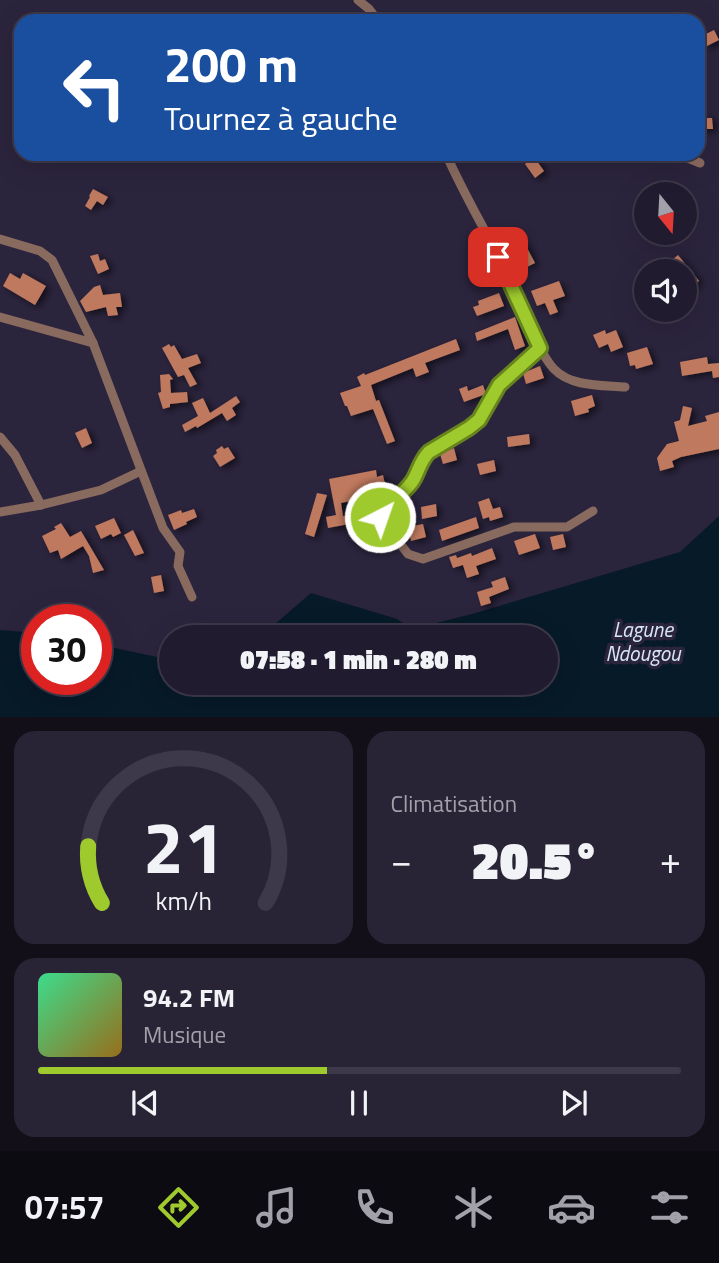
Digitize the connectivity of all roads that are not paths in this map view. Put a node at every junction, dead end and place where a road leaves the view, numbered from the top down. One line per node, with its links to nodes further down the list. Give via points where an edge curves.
1 (358, 0): 2 (street)
2 (373, 14)
3 (449, 161): 9 (street)
4 (695, 161): 5 (street)
5 (700, 163)
6 (0, 239): 8 (street, via 40,251 52,260)
7 (0, 317): 8 (street)
8 (93, 343): 12 (street)
9 (540, 348): 10 (street, via 554,369 568,379); 14 (street, via 499,385 479,420 424,457 414,480 380,517 408,554 423,559 514,527 567,527)
10 (625, 387)
11 (0, 438): 13 (street, via 15,455)
12 (141, 471): 13 (street, via 101,490); 16 (street, via 163,528 180,552 178,566)
13 (41, 505): 15 (street)
14 (593, 511)
15 (0, 512)
16 (192, 597)

